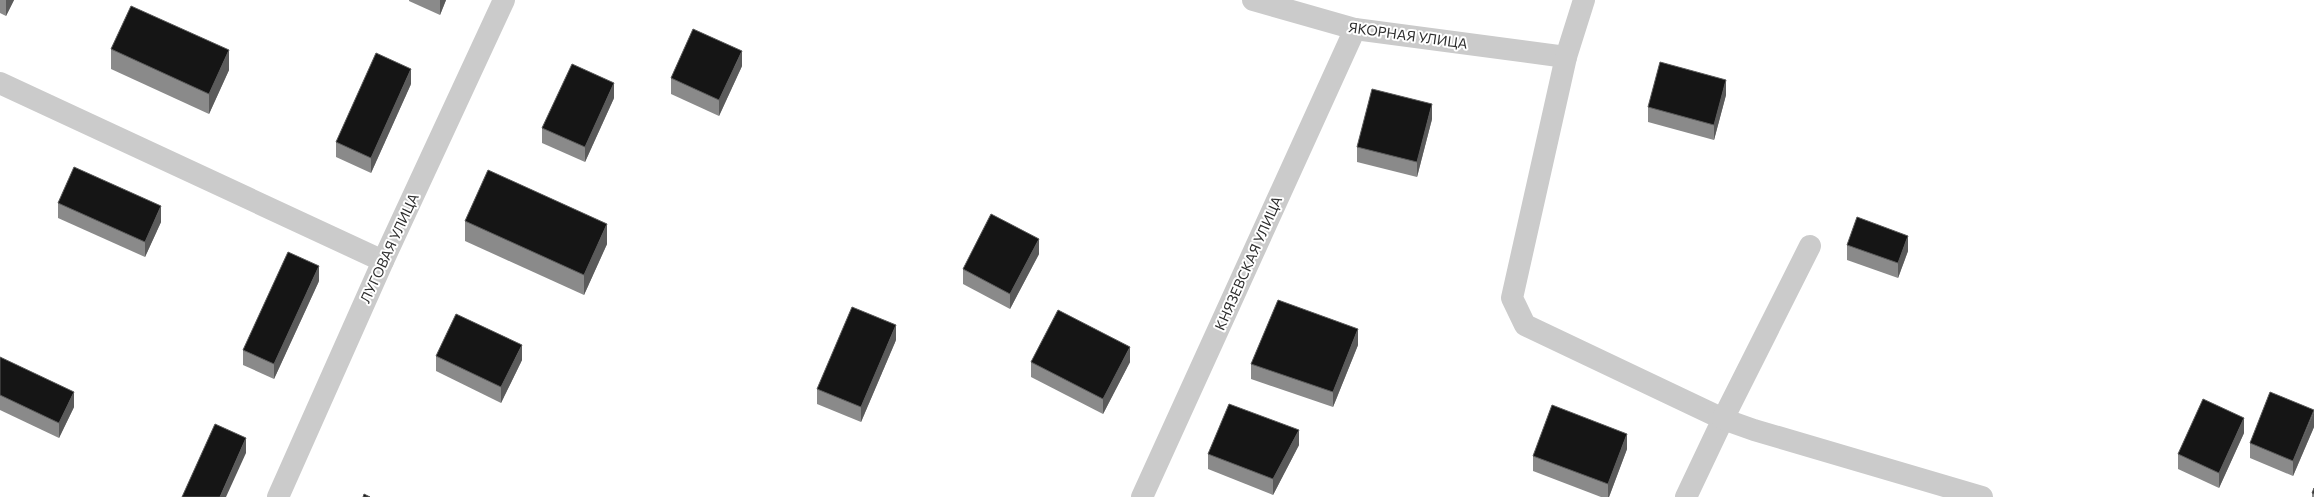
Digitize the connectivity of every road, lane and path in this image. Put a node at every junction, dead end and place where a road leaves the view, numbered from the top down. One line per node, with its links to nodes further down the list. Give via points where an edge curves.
1 (504, 0): 8 (street, ЛУГОВАЯ УЛИЦА)
2 (1253, 0): 4 (street, ЯКОРНАЯ УЛИЦА)
3 (1584, 0): 5 (street)
4 (1355, 29): 5 (street, ЯКОРНАЯ УЛИЦА); 11 (street, КНЯЗЕВСКАЯ УЛИЦА)
5 (1566, 57): 9 (street, via 1512,298 1526,325)
6 (0, 83): 8 (street)
7 (1810, 246): 9 (street)
8 (383, 261): 10 (street, ЛУГОВАЯ УЛИЦА)
9 (1723, 419): 12 (street); 13 (street)
10 (278, 497)
11 (1142, 497)
12 (1686, 497)
13 (1982, 497)

